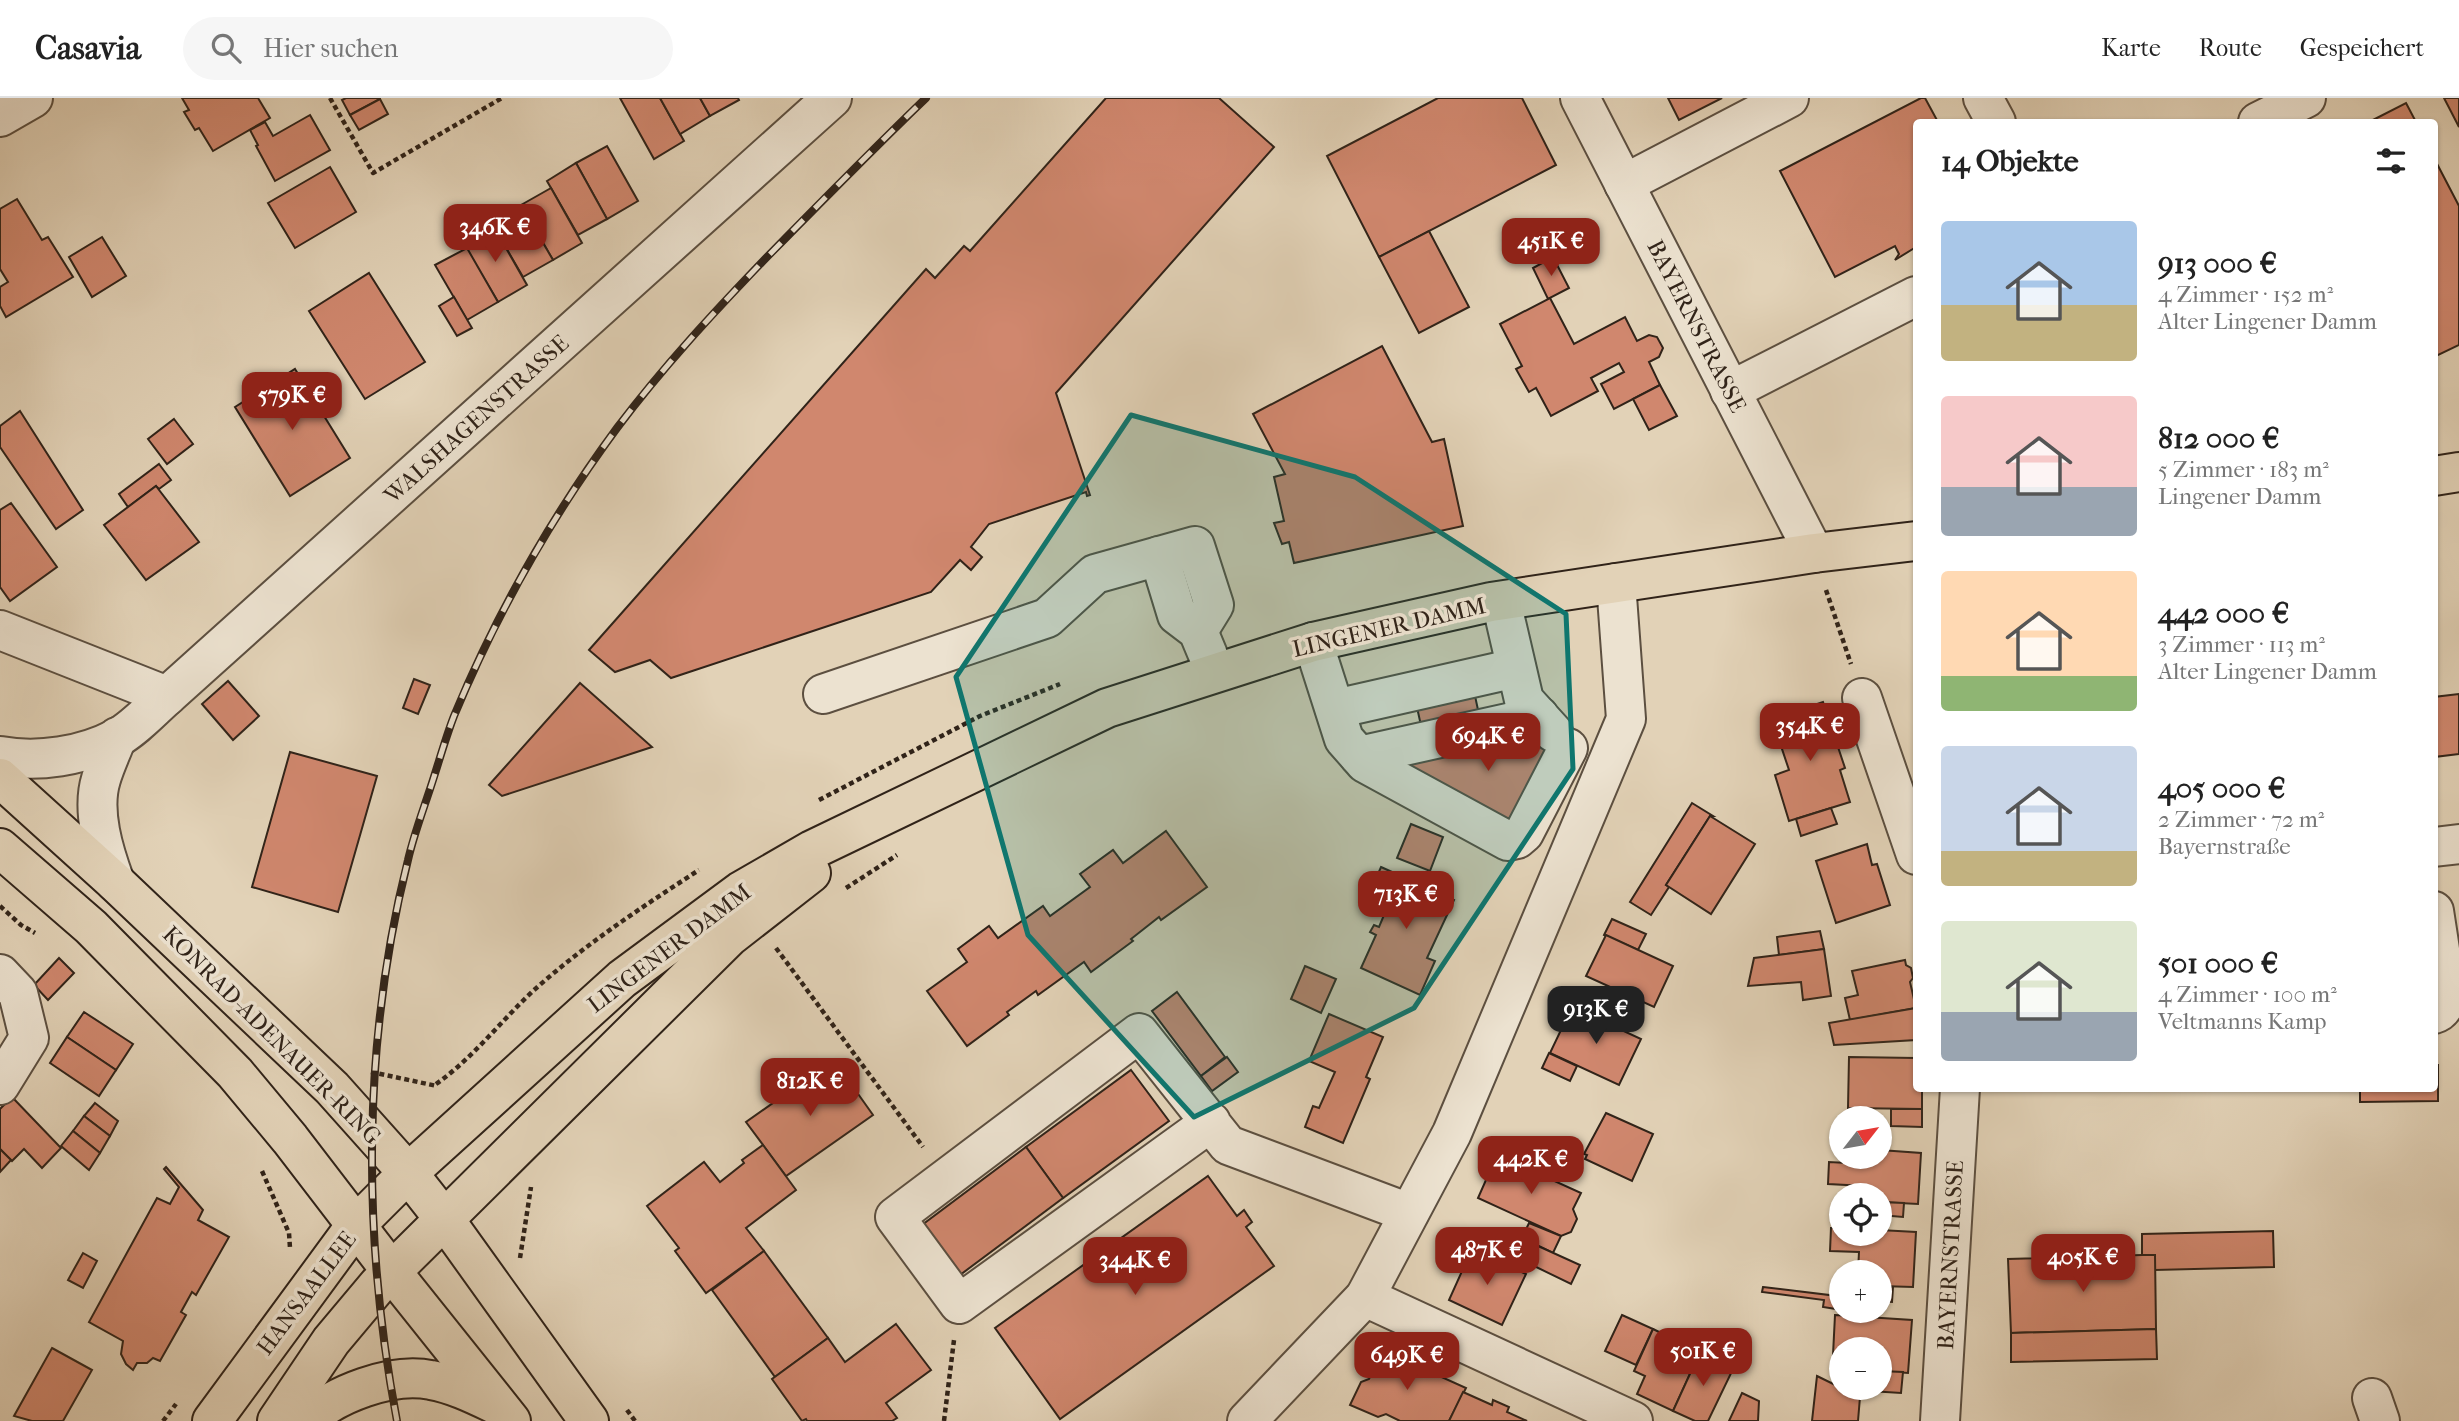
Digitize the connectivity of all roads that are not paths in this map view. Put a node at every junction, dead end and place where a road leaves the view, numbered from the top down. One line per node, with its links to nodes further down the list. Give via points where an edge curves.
1 (33, 98): 7 (street)
2 (832, 98): 26 (street, WALSHAGENSTRASSE)
3 (1580, 98): 10 (street, BAYERNSTRASSE)
4 (1789, 98): 10 (street)
5 (1983, 98): 8 (street)
6 (2306, 98): 9 (street)
7 (0, 117)
8 (1994, 119)
9 (2264, 119)
10 (1624, 184): 12 (street, BAYERNSTRASSE)
11 (1913, 298): 12 (street)
12 (1730, 391): 16 (street, BAYERNSTRASSE)
13 (2459, 472): 14 (main road)
14 (2438, 475)
15 (1913, 541): 16 (main road, LINGENER DAMM)
16 (1814, 553): 18 (main road, LINGENER DAMM)
17 (1159, 556): 21 (street, via 1178,615); 21 (street, via 1195,546 1214,605); 25 (street, via 1095,574 1047,618)
18 (1616, 583): 19 (main road, LINGENER DAMM); 32 (street, via 1626,719)
19 (1500, 601): 22 (main road, LINGENER DAMM); 24 (street)
20 (0, 629): 26 (street)
21 (1198, 631): 23 (street)
22 (1313, 642): 23 (main road, LINGENER DAMM); 28 (street)
23 (1215, 673): 34 (main road, LINGENER DAMM, via 1107,708)
24 (1525, 692): 28 (street); 28 (street); 30 (street)
25 (822, 694)
26 (167, 696): 29 (street, WALSHAGENSTRASSE)
27 (1862, 698): 36 (street)
28 (1344, 732): 30 (street, via 1365,763 1508,841 1524,833)
29 (117, 737): 31 (street, WALSHAGENSTRASSE, via 72,754); 39 (street, WALSHAGENSTRASSE, via 100,781 99,813 102,843)
30 (1568, 748): 32 (street)
31 (0, 756)
32 (1605, 770): 47 (street, via 1452,1133)
33 (0, 778): 39 (main road, KONRAD-ADENAUER-RING)
34 (890, 811): 46 (main road, LINGENER DAMM, via 741,891 622,979); 48 (main road, LINGENER DAMM, via 729,937)
35 (2459, 844): 37 (street)
36 (1913, 846)
37 (2438, 847)
38 (0, 848): 49 (main road, via 91,927 235,1073)
39 (115, 882): 46 (main road, KONRAD-ADENAUER-RING, via 332,1088)
40 (2438, 939): 42 (street, via 2446,995)
41 (0, 974): 43 (street, via 18,993 29,1038)
42 (2438, 1013)
43 (0, 1085)
44 (1960, 1092): 59 (street, BAYERNSTRASSE)
45 (1211, 1122): 45 (street, via 959,1304 895,1217 1139,1033); 47 (street, via 1227,1145)
46 (408, 1173): 48 (main road, KONRAD-ADENAUER-RING); 49 (main road, HANSAALLEE)
47 (1409, 1213): 51 (street)
48 (445, 1220): 50 (main road); 56 (main road, KONRAD-ADENAUER-RING)
49 (356, 1225): 50 (main road); 53 (main road, HANSAALLEE)
50 (392, 1272): 52 (main road); 54 (main road, via 331,1341)
51 (1365, 1297): 57 (street); 58 (street)
52 (505, 1413): 55 (main road, via 469,1392 429,1379 401,1380 356,1389)
53 (212, 1421)
54 (277, 1421)
55 (306, 1421)
56 (589, 1421)
57 (1247, 1421)
58 (1633, 1421)
59 (1940, 1421)

